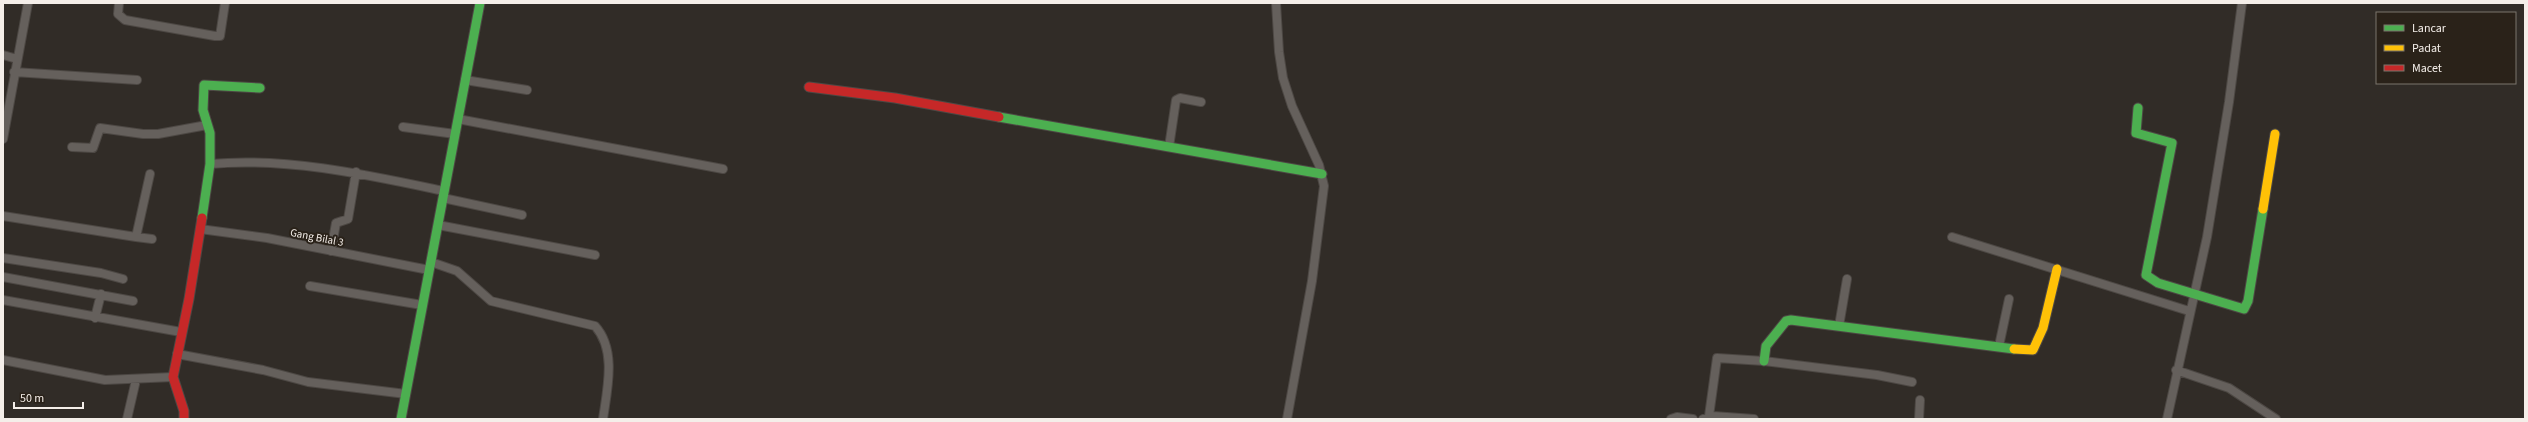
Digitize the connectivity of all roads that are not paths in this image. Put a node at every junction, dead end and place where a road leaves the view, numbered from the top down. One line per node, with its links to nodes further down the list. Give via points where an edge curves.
1 (28, 3): 8 (street)
2 (119, 3): 3 (street, via 118,14 125,20 215,36 220,36)
3 (225, 3)
4 (480, 3): 11 (street)
5 (1276, 3): 31 (street, via 1279,52 1285,84)
6 (2242, 3): 50 (street, via 2229,102 2206,237)
7 (3, 55): 8 (street)
8 (17, 58): 9 (street)
9 (14, 72): 10 (street); 15 (street)
10 (137, 80)
11 (465, 80): 14 (street); 18 (street)
12 (809, 87): 26 (street, via 895,98)
13 (260, 88): 21 (street, via 204,85 203,110)
14 (527, 90)
15 (7, 98): 19 (street)
16 (1201, 102): 26 (street, via 1180,98 1176,100)
17 (2138, 108): 50 (street, via 2136,133 2172,143 2146,276)
18 (458, 119): 22 (street); 28 (street)
19 (4, 125): 24 (street)
20 (404, 127): 22 (street)
21 (208, 128): 25 (street, via 158,134 100,128 93,148); 27 (street)
22 (455, 134): 32 (street)
23 (2275, 134): 50 (street, via 2247,304 2244,309 2238,309 2207,296)
24 (3, 139)
25 (72, 147)
26 (1168, 147): 31 (street)
27 (210, 164): 29 (street, via 258,163); 36 (street)
28 (723, 169)
29 (356, 172): 32 (street); 40 (street, via 348,219 336,223)
30 (150, 174): 37 (street)
31 (1322, 174): 74 (street, via 1324,186 1312,281)
32 (444, 194): 34 (street); 35 (street)
33 (3, 216): 37 (street)
34 (522, 216)
35 (438, 225): 41 (street); 43 (street)
36 (200, 229): 40 (street, Gang Bilal 3, via 267,238); 58 (street)
37 (136, 237): 39 (street)
38 (1952, 237): 44 (street)
39 (152, 239)
40 (330, 251): 43 (street, Gang Bilal 3)
41 (595, 255)
42 (3, 258): 46 (street, via 101,273)
43 (430, 266): 54 (street); 73 (street, Gang Bilal 3, via 456,270 491,301 595,326 602,333 607,351 608,383)
44 (2057, 269): 55 (street); 59 (street, via 2036,348 2023,350)
45 (3, 277): 49 (street)
46 (123, 279)
47 (1847, 279): 57 (street)
48 (310, 286): 54 (street)
49 (101, 294): 53 (street); 56 (street)
50 (2193, 295): 55 (street)
51 (2009, 299): 59 (street)
52 (3, 300): 56 (street)
53 (133, 301)
54 (422, 305): 67 (street)
55 (2189, 311): 63 (street)
56 (95, 318): 58 (street)
57 (1839, 326): 59 (street); 62 (street, via 1788,320 1766,346)
58 (181, 332): 60 (street)
59 (1999, 346)
60 (177, 354): 64 (street); 67 (street, via 263,370 308,382)
61 (3, 360): 65 (street, via 82,377)
62 (1764, 361): 66 (street, via 1877,375); 69 (street, via 1717,358)
63 (2176, 370): 79 (street); 80 (street, via 2229,388)
64 (173, 377): 65 (street); 71 (street, via 184,411)
65 (136, 380): 70 (street)
66 (1912, 382)
67 (406, 394): 72 (street)
68 (1920, 400): 78 (street)
69 (1706, 418): 77 (street)
70 (127, 419)
71 (184, 419)
72 (401, 419)
73 (603, 419)
74 (1287, 419)
75 (1671, 419): 76 (street)
76 (1693, 419)
77 (1754, 419)
78 (1919, 419)
79 (2167, 419)
80 (2276, 419)

